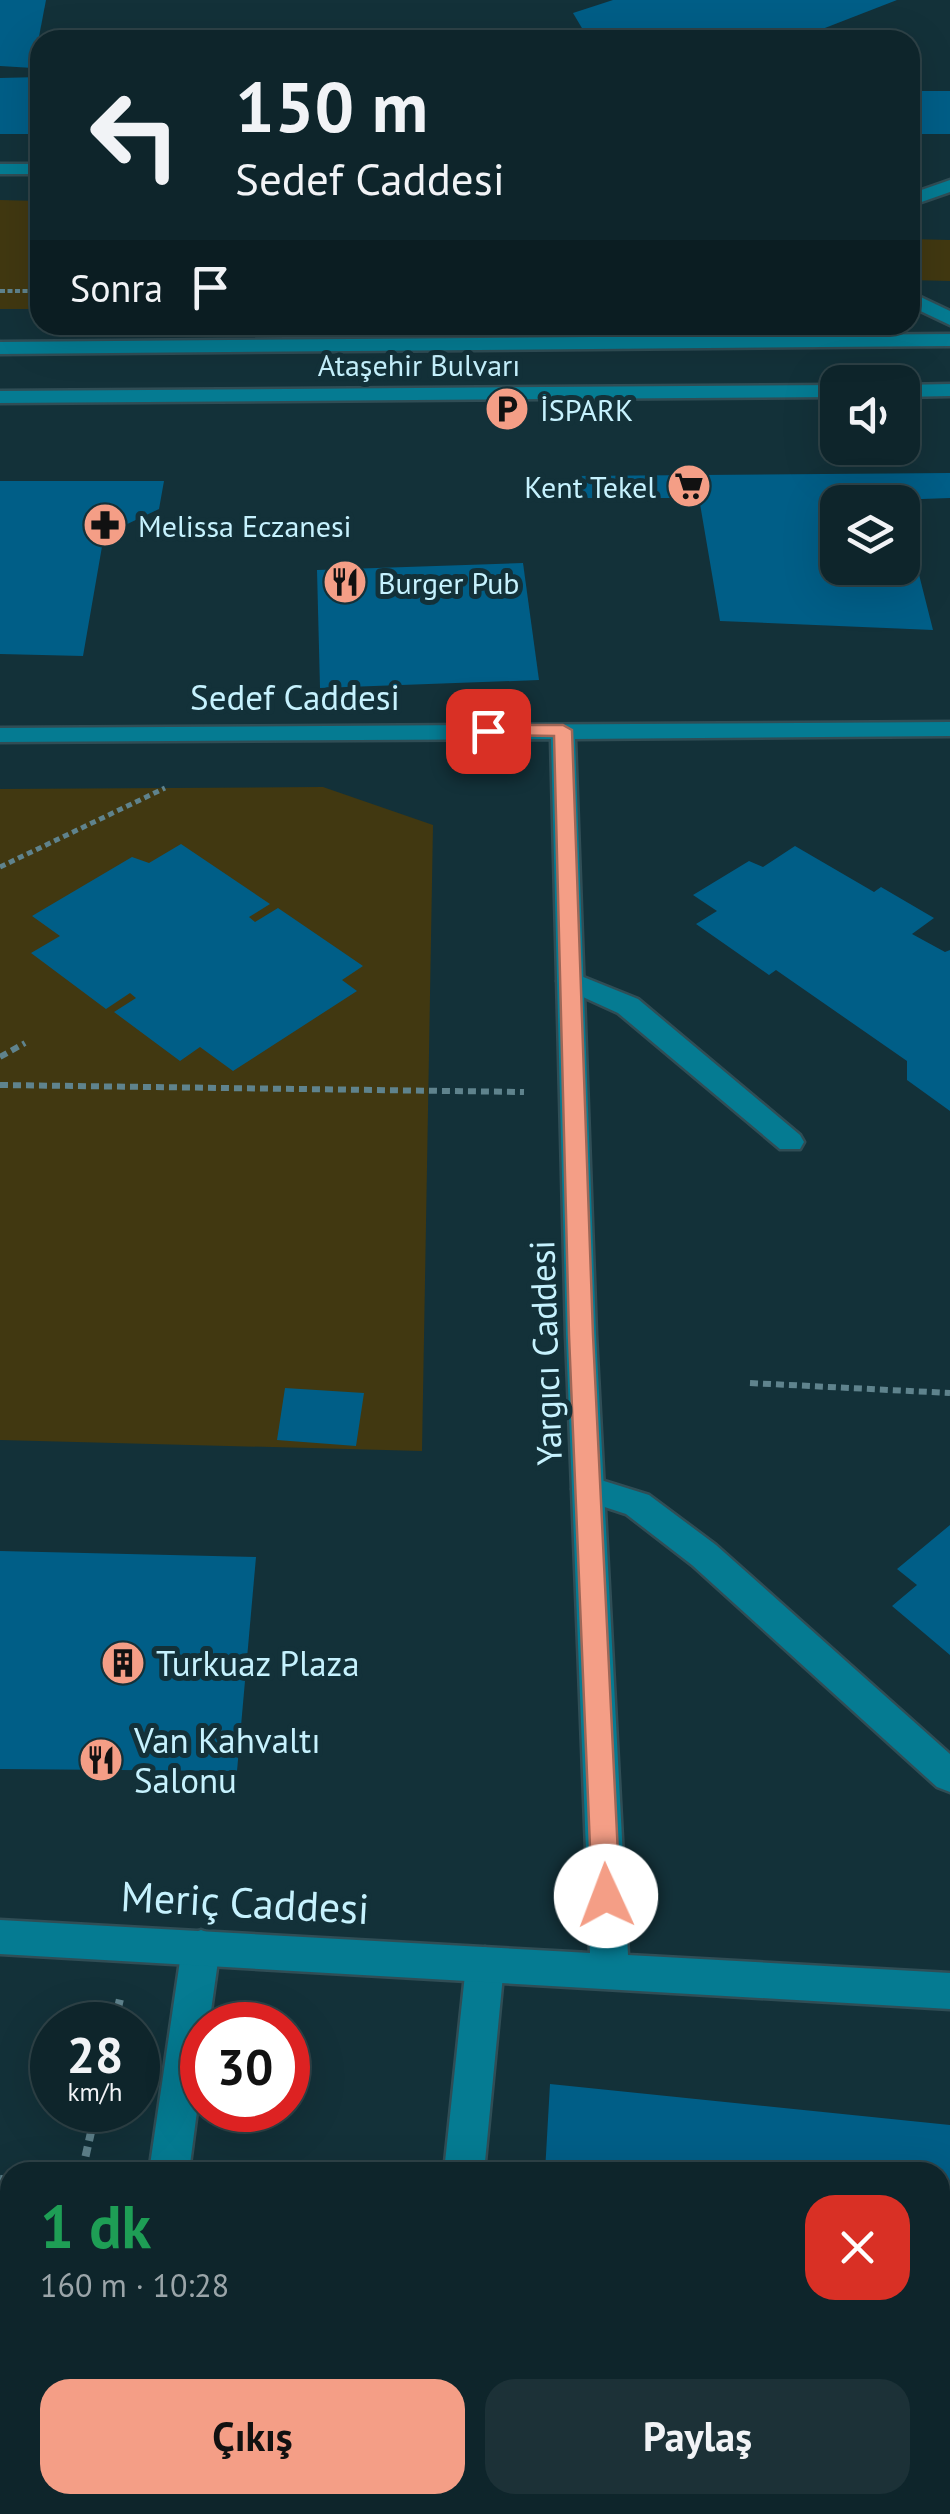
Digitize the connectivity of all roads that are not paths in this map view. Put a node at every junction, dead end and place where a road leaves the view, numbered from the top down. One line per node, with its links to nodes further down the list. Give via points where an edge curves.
1 (0, 169): 2 (street)
2 (30, 169)
3 (923, 174): 4 (street)
4 (950, 174)
5 (950, 186): 6 (street)
6 (920, 196)
7 (920, 303): 8 (street)
8 (950, 319)
9 (625, 335): 11 (street)
10 (950, 340): 11 (street, Ataşehir Bulvarı)
11 (610, 343): 12 (street, Ataşehir Bulvarı)
12 (0, 348)
13 (950, 390): 15 (street)
14 (820, 391): 16 (street, Ataşehir Bulvarı)
15 (920, 391)
16 (0, 397)
17 (950, 729): 18 (street, Sedef Caddesi)
18 (563, 730): 19 (street, Sedef Caddesi); 20 (street, Yargıcı Caddesi)
19 (0, 734)
20 (571, 981): 21 (street, via 628,1006); 22 (street, Yargıcı Caddesi)
21 (790, 1142)
22 (588, 1489): 23 (street, via 637,1504 704,1555); 27 (street, Yargıcı Caddesi)
23 (950, 1776)
24 (0, 1937): 25 (street, Meriç Caddesi)
25 (201, 1947): 26 (street, Meriç Caddesi); 29 (street)
26 (486, 1964): 27 (street, Meriç Caddesi); 30 (street)
27 (610, 1974): 28 (street, Meriç Caddesi)
28 (950, 1991)
29 (170, 2162)
30 (464, 2162)

